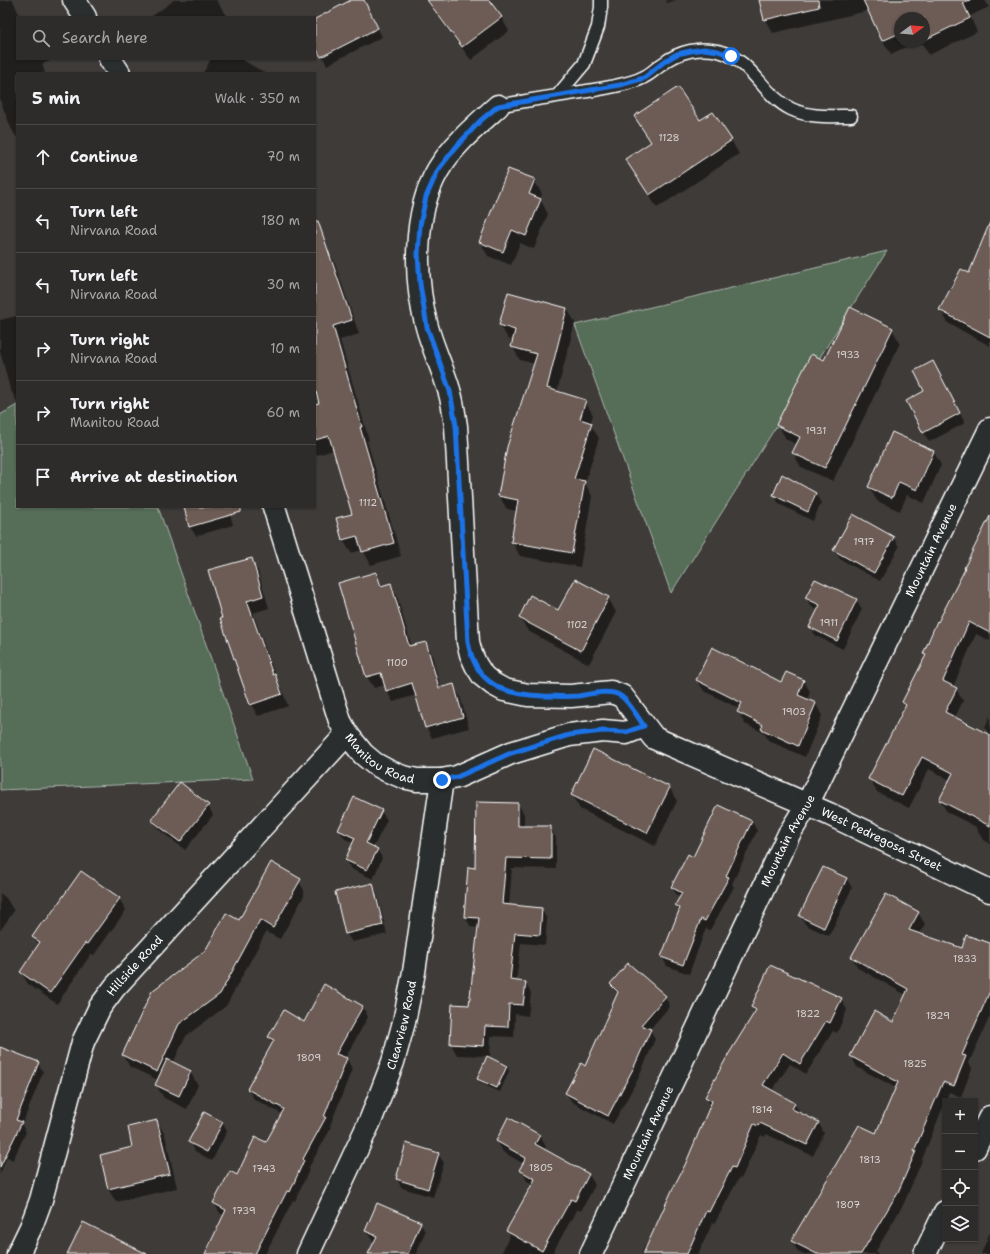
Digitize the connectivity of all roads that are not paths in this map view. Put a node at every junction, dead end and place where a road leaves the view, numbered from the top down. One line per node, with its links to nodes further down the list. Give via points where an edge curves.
1 (74, 0): 3 (street)
2 (601, 0): 6 (lane, via 598,27 584,64)
3 (84, 16)
4 (111, 60): 5 (street)
5 (118, 72)
6 (557, 96): 7 (lane); 8 (lane, via 644,78 677,54 704,49 718,51 743,63 779,101 791,109 813,116)
7 (498, 106): 11 (street, West Pedregosa Street, via 480,121 438,170 422,213 418,254 427,327 450,391 456,426 470,654 483,676 504,690 528,695 571,696 611,692 622,696)
8 (851, 116)
9 (990, 429): 14 (street, Mountain Avenue)
10 (274, 508): 12 (street, Manitou Road, via 340,720)
11 (644, 726): 13 (street, Manitou Road, via 626,732 603,731 569,735 511,753 457,777); 14 (street, West Pedregosa Street, via 654,738)
12 (347, 734): 13 (street, Manitou Road, via 363,754 388,771 417,780); 19 (street, Hillside Road, via 115,987 100,1008 83,1042 41,1200)
13 (442, 780): 20 (street, Clearview Road, via 414,972 393,1062 372,1119)
14 (807, 805): 15 (street, West Pedregosa Street); 21 (street, Mountain Avenue, via 788,834)
15 (990, 891)
16 (990, 1117): 17 (street)
17 (978, 1142)
18 (942, 1218): 22 (street)
19 (18, 1254)
20 (308, 1254)
21 (591, 1254)
22 (925, 1254)

